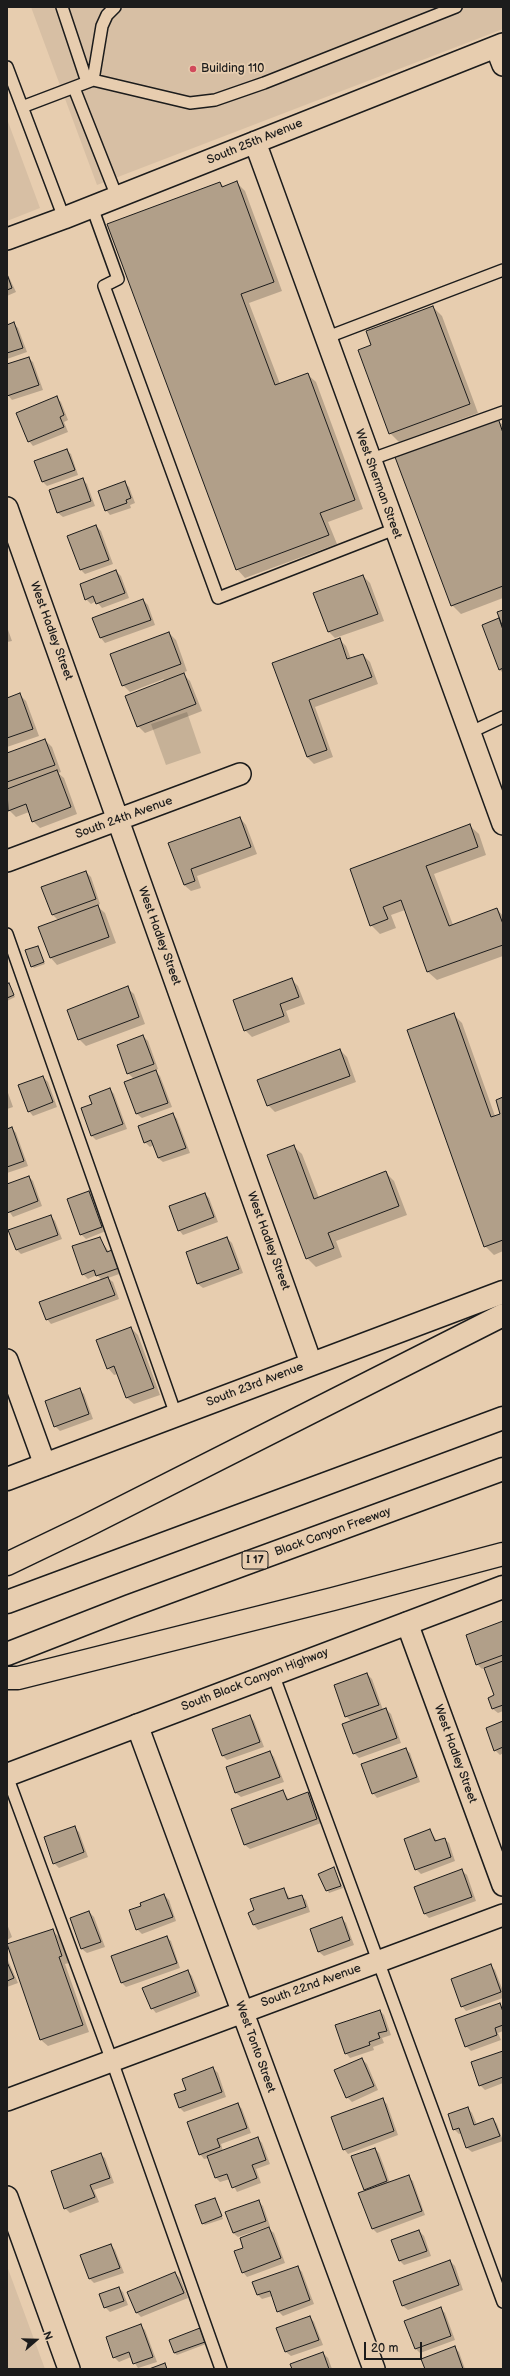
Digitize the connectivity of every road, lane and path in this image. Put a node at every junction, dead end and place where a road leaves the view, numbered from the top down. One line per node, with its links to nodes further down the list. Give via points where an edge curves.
1 (62, 7): 7 (lane)
2 (115, 7): 7 (lane, via 107,15 102,26)
3 (456, 7): 4 (lane)
4 (441, 10): 7 (lane, via 264,83 215,100 190,104)
5 (501, 52): 10 (street, South 25th Avenue)
6 (7, 67): 9 (lane)
7 (90, 81): 8 (lane)
8 (74, 88): 9 (lane); 11 (lane)
9 (22, 107): 13 (lane)
10 (255, 142): 11 (street, South 25th Avenue); 16 (street, West Sherman Street)
11 (117, 197): 12 (street, South 25th Avenue)
12 (92, 207): 13 (street, South 25th Avenue); 20 (lane, via 118,280 104,286 218,598)
13 (64, 218): 14 (street, South 25th Avenue)
14 (7, 238)
15 (503, 270): 16 (lane)
16 (325, 338): 18 (street, West Sherman Street)
17 (503, 412): 18 (lane)
18 (369, 460): 20 (street, West Sherman Street)
19 (7, 508): 25 (street, West Hadley Street)
20 (395, 529): 22 (street, West Sherman Street)
21 (503, 718): 22 (lane)
22 (469, 733): 24 (street, West Sherman Street)
23 (240, 774): 25 (street, South 24th Avenue)
24 (498, 793): 26 (street, West Sherman Street)
25 (118, 821): 27 (street, South 24th Avenue); 32 (street, West Hadley Street)
26 (503, 824)
27 (7, 861)
28 (7, 934): 33 (lane)
29 (503, 1292): 32 (main road, South 23rd Avenue)
30 (503, 1315): 39 (main road)
31 (7, 1360): 35 (street)
32 (311, 1363): 33 (main road, South 23rd Avenue)
33 (176, 1415): 35 (main road, South 23rd Avenue)
34 (503, 1418): 41 (main road)
35 (45, 1465): 37 (main road, South 23rd Avenue)
36 (503, 1469): 43 (main road, Black Canyon Freeway / I 17)
37 (7, 1479)
38 (503, 1554): 45 (main road, via 18,1678)
39 (7, 1564)
40 (503, 1587): 42 (main road, South Black Canyon Highway)
41 (7, 1602)
42 (408, 1623): 44 (main road, South Black Canyon Highway); 48 (street, West Hadley Street)
43 (7, 1654)
44 (273, 1674): 46 (main road, South Black Canyon Highway); 50 (lane)
45 (7, 1678)
46 (137, 1725): 47 (main road, South Black Canyon Highway); 51 (street, West Tonto Street)
47 (7, 1775): 52 (lane)
48 (503, 1885)
49 (503, 1915): 50 (street, South 22nd Avenue)
50 (379, 1961): 51 (street, South 22nd Avenue); 55 (lane)
51 (242, 2012): 52 (street, South 22nd Avenue); 58 (street, West Tonto Street)
52 (112, 2061): 53 (street, South 22nd Avenue); 57 (lane)
53 (7, 2100)
54 (7, 2197): 56 (street)
55 (503, 2302)
56 (69, 2369)
57 (221, 2369)
58 (374, 2369)

